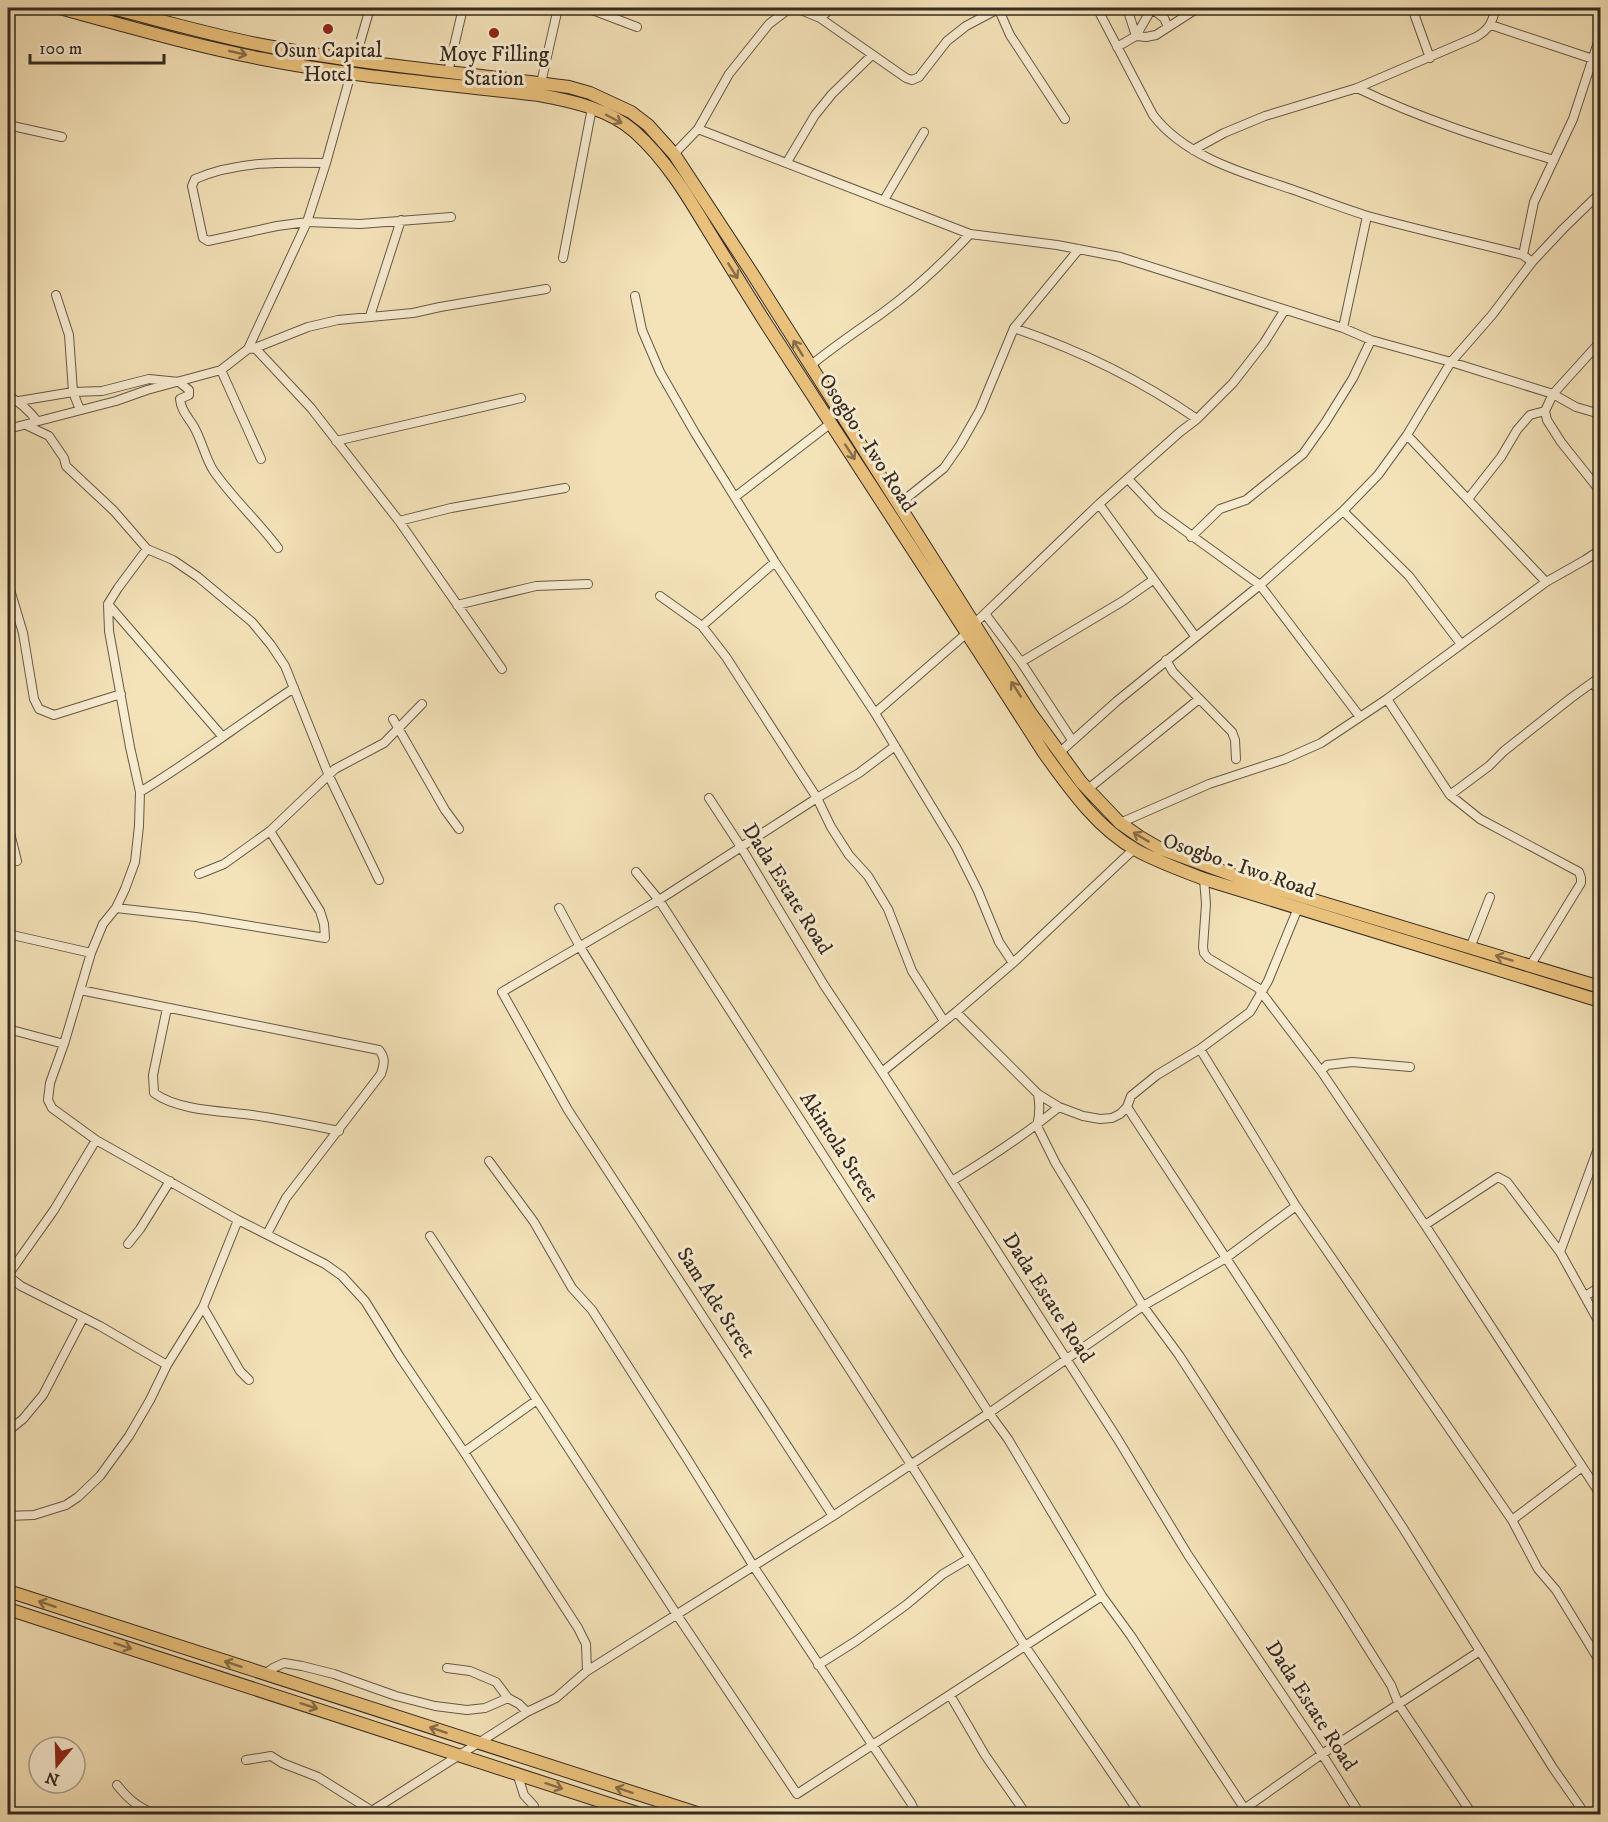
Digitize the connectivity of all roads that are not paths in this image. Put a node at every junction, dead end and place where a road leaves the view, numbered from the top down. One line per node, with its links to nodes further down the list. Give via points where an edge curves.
1 (59, 8): 30 (main road, Osogbo - Iwo Road, one-way to 30, via 262,59)
2 (112, 8): 17 (main road, Osogbo - Iwo Road)
3 (370, 8): 28 (street)
4 (463, 8): 29 (street)
5 (558, 8): 31 (street)
6 (587, 8): 20 (street)
7 (790, 8): 36 (street, via 769,24 729,74)
8 (796, 8): 18 (street)
9 (832, 8): 18 (street)
10 (999, 8): 25 (street, via 947,41 919,78 906,78); 34 (street, via 1010,35)
11 (1097, 8): 24 (street)
12 (1127, 8): 22 (street)
13 (1151, 8): 21 (street, via 1164,18); 22 (street)
14 (1198, 8): 21 (street)
15 (1412, 8): 26 (street)
16 (1496, 8): 19 (street)
17 (149, 12): 28 (main road, Osogbo - Iwo Road, via 265,46)
18 (820, 18): 25 (street)
19 (1491, 25): 26 (street, via 1476,37); 27 (street)
20 (637, 27)
21 (1168, 27): 22 (street, via 1146,38)
22 (1136, 36): 24 (street)
23 (1600, 36): 27 (street)
24 (1117, 47): 39 (street, via 1153,115 1163,128)
25 (873, 55): 42 (street, via 815,115)
26 (1430, 58): 32 (street)
27 (1593, 59): 41 (street)
28 (355, 60): 29 (main road, Osogbo - Iwo Road)
29 (448, 72): 31 (main road, Osogbo - Iwo Road)
30 (351, 73): 33 (main road, Osogbo - Iwo Road, via 539,95); 43 (street)
31 (542, 83): 40 (main road, Osogbo - Iwo Road, via 590,93 631,112)
32 (1357, 88): 39 (street, via 1265,116); 41 (street, via 1389,103)
33 (592, 108): 53 (street); 80 (main road, Osogbo - Iwo Road, one-way to 80, via 634,132 663,162)
34 (1065, 118)
35 (8, 124): 38 (street)
36 (698, 129): 40 (street); 42 (street)
37 (924, 132): 45 (street)
38 (62, 137)
39 (1193, 150): 46 (street)
40 (674, 154): 66 (main road, Osogbo - Iwo Road, one-way to 40)
41 (1554, 160): 52 (street, via 1534,202)
42 (787, 162): 45 (street)
43 (326, 163): 49 (street); 49 (street, via 237,167 202,176 192,186 205,240)
44 (1600, 194): 54 (street)
45 (884, 200): 50 (street)
46 (1367, 216): 52 (street); 61 (street)
47 (451, 217): 48 (street)
48 (400, 220): 49 (street, via 360,224); 59 (street)
49 (307, 222): 64 (street)
50 (970, 234): 51 (street); 66 (street, via 882,313)
51 (1079, 249): 58 (street, via 1120,257); 60 (street)
52 (1523, 255): 54 (street)
53 (562, 258)
54 (1532, 262): 65 (street)
55 (546, 289): 59 (street, via 413,313)
56 (56, 296): 69 (street, via 69,335)
57 (635, 296): 90 (street, via 642,330 660,372)
58 (1284, 311): 61 (street); 78 (street, via 1233,384)
59 (370, 316): 64 (street, via 308,327)
60 (1014, 328): 78 (street, via 1103,364); 93 (street, via 980,410 960,445 944,468)
61 (1343, 328): 62 (street)
62 (1371, 340): 65 (street); 96 (street, via 1353,378 1303,454 1246,500 1220,509)
63 (1600, 342): 70 (street)
64 (252, 349): 67 (street); 85 (street, via 310,408)
65 (1452, 362): 70 (street); 83 (street)
66 (810, 366): 93 (main road, Osogbo - Iwo Road)
67 (222, 370): 68 (street); 86 (street)
68 (179, 382): 69 (street, via 149,379 102,392); 74 (street); 97 (street, via 190,393 180,399 181,408 196,429 212,468)
69 (73, 392): 73 (street); 74 (street)
70 (1553, 394): 75 (street); 76 (street)
71 (8, 396): 73 (street)
72 (521, 398): 85 (street)
73 (19, 401): 79 (street)
74 (80, 410): 77 (street)
75 (1545, 411): 89 (street, via 1561,441); 91 (street, via 1530,415)
76 (1600, 414)
77 (49, 418): 79 (street); 84 (street)
78 (1197, 419): 87 (street)
79 (37, 421): 81 (street)
80 (831, 423): 90 (street); 111 (main road, Osogbo - Iwo Road, one-way to 111)
81 (27, 425): 82 (street); 84 (street)
82 (8, 429)
83 (1407, 435): 91 (street); 94 (street, via 1378,475)
84 (49, 436): 98 (street, via 66,466)
85 (336, 441): 95 (street)
86 (261, 459)
87 (1128, 478): 92 (street); 96 (street, via 1159,512)
88 (565, 488): 95 (street)
89 (1600, 491)
90 (735, 496): 100 (street)
91 (1468, 499): 102 (street)
92 (1099, 504): 101 (street); 109 (street)
93 (898, 505): 111 (main road, Osogbo - Iwo Road)
94 (1343, 511): 105 (street); 113 (street, via 1409,576)
95 (399, 521): 108 (street)
96 (1191, 537): 105 (street)
97 (278, 548)
98 (147, 549): 107 (street); 119 (street, via 198,577 252,622 285,666)
99 (1600, 549): 102 (street)
100 (776, 562): 110 (street); 125 (street)
101 (1153, 580): 112 (street); 115 (street)
102 (1546, 582): 113 (street)
103 (8, 583): 121 (street, via 39,709 54,715)
104 (588, 584): 108 (street, via 536,586)
105 (1260, 585): 112 (street); 126 (street)
106 (660, 596): 110 (street)
107 (108, 604): 121 (street); 129 (street)
108 (457, 605): 116 (street)
109 (986, 615): 111 (street); 115 (street)
110 (702, 626): 139 (street)
111 (971, 629): 125 (street); 132 (main road, Osogbo - Iwo Road, one-way to 111); 145 (main road, Osogbo - Iwo Road, via 1044,753 1071,790 1094,816)
112 (1195, 636): 114 (street)
113 (1461, 644): 123 (street)
114 (1166, 660): 122 (street); 130 (street)
115 (1021, 662): 130 (street)
116 (502, 669)
117 (1600, 677): 118 (street)
118 (1593, 683): 120 (street); 137 (street)
119 (294, 688): 129 (street); 134 (street)
120 (1600, 693)
121 (121, 694): 136 (street)
122 (1199, 699): 133 (street, via 1232,732); 135 (street)
123 (1388, 699): 126 (street); 137 (street)
124 (422, 704): 128 (street)
125 (875, 713): 131 (street)
126 (1360, 717): 140 (street, via 1321,743 1285,759 1209,784)
127 (393, 719): 128 (street)
128 (399, 728): 134 (street, via 384,743); 142 (street)
129 (222, 736): 136 (street)
130 (1072, 740): 132 (street)
131 (895, 746): 139 (street); 160 (street, via 956,847 999,942)
132 (1059, 753): 135 (main road, Osogbo - Iwo Road)
133 (1236, 759)
134 (329, 776): 143 (street); 150 (street)
135 (1088, 789): 140 (main road, Osogbo - Iwo Road)
136 (140, 792): 153 (street, via 135,862)
137 (1450, 795): 161 (street, via 1480,819 1579,872 1581,883)
138 (709, 798): 144 (street, Dada Estate Road)
139 (817, 798): 144 (street); 168 (street, via 831,827 888,909 912,970)
140 (1120, 823): 158 (main road, Osogbo - Iwo Road, one-way to 140, via 1201,865 1159,848)
141 (8, 825): 146 (street)
142 (459, 829)
143 (270, 831): 148 (street, via 224,864); 153 (street, via 320,910 326,938)
144 (741, 847): 152 (street); 174 (street, Dada Estate Road)
145 (1134, 849): 149 (main road, Osogbo - Iwo Road); 160 (street)
146 (17, 861)
147 (636, 872): 152 (street, Akintola Street)
148 (199, 874)
149 (1204, 879): 155 (main road, Osogbo - Iwo Road); 164 (street, via 1204,953)
150 (379, 880)
151 (1490, 897): 158 (street)
152 (659, 900): 157 (street); 204 (street, Akintola Street)
153 (116, 908): 159 (street, via 103,924)
154 (559, 908): 157 (street)
155 (1298, 908): 164 (street); 165 (main road, Osogbo - Iwo Road)
156 (8, 934): 159 (street)
157 (580, 947): 207 (street); 211 (street, Sam Ade Street, via 502,992 568,1110)
158 (1470, 948): 161 (main road, Osogbo - Iwo Road, one-way to 158)
159 (91, 953): 163 (street)
160 (1013, 963): 167 (street)
161 (1530, 966): 162 (main road, Osogbo - Iwo Road)
162 (1600, 987)
163 (80, 990): 166 (street); 170 (street)
164 (1262, 993): 171 (street, via 1250,1012); 173 (street)
165 (1600, 1002)
166 (167, 1008): 179 (street, via 153,1075 154,1093 210,1110); 179 (street, via 379,1050 385,1061 381,1074)
167 (956, 1012): 168 (street); 175 (street)
168 (944, 1021): 174 (street)
169 (8, 1029): 170 (street)
170 (64, 1044): 180 (street, via 48,1100 52,1108)
171 (1200, 1049): 177 (street, via 1156,1075 1131,1095); 185 (street)
172 (1410, 1067): 173 (street, via 1352,1062 1327,1065)
173 (1321, 1071): 187 (street)
174 (882, 1072): 183 (street, Dada Estate Road)
175 (1038, 1094): 176 (street); 178 (street)
176 (1059, 1107): 177 (street, via 1100,1119 1112,1118); 178 (street)
177 (1127, 1107): 192 (street)
178 (1037, 1125): 183 (street); 196 (street, via 1056,1164)
179 (339, 1131): 188 (street, via 286,1198)
180 (96, 1140): 184 (street); 193 (street, via 54,1210)
181 (1600, 1143): 191 (street)
182 (489, 1161): 214 (street, via 534,1222 572,1288 592,1310)
183 (952, 1180): 200 (street, Dada Estate Road)
184 (170, 1181): 186 (street); 190 (street)
185 (1296, 1206): 192 (street); 212 (street)
186 (238, 1220): 188 (street); 197 (street)
187 (1425, 1225): 191 (street, via 1498,1177 1507,1182); 208 (street)
188 (267, 1234): 206 (street, via 325,1264 365,1301)
189 (430, 1236): 203 (street)
190 (128, 1245)
191 (1560, 1252): 195 (street)
192 (1226, 1258): 196 (street); 220 (street)
193 (8, 1275): 198 (street, via 21,1287)
194 (1600, 1287): 195 (street)
195 (1585, 1296): 199 (street)
196 (1143, 1306): 200 (street); 228 (street, via 1179,1355 1340,1604 1391,1685)
197 (203, 1307): 201 (street); 202 (street)
198 (83, 1318): 201 (street); 205 (street, via 43,1395)
199 (1600, 1324)
200 (1065, 1359): 204 (street); 232 (street, Dada Estate Road, via 1188,1555)
201 (167, 1365): 210 (street, via 129,1436 100,1476 78,1497 34,1515)
202 (249, 1380)
203 (537, 1400): 206 (street); 218 (street)
204 (989, 1413): 207 (street); 216 (street, Akintola Street)
205 (8, 1431)
206 (464, 1452): 224 (street, via 578,1628 586,1644)
207 (910, 1463): 211 (street); 213 (street)
208 (1582, 1467): 209 (street); 212 (street)
209 (1600, 1494)
210 (8, 1516)
211 (833, 1516): 214 (street)
212 (1512, 1520): 221 (street, via 1538,1569 1556,1590)
213 (970, 1558): 219 (street); 222 (street)
214 (754, 1567): 218 (street); 222 (street)
215 (8, 1591): 225 (main road, one-way to 215)
216 (1102, 1596): 219 (street); 237 (street, Akintola Street)
217 (8, 1609): 233 (main road, one-way to 233)
218 (677, 1615): 224 (street); 231 (street, via 797,1794)
219 (1025, 1646): 226 (street); 245 (street)
220 (1480, 1651): 228 (street); 249 (street)
221 (1600, 1662)
222 (818, 1665): 231 (street)
223 (447, 1668): 227 (street, via 470,1671 496,1682)
224 (587, 1671): 229 (street, via 556,1698)
225 (265, 1674): 227 (street, via 284,1663 302,1666 396,1696 467,1710 485,1708); 230 (main road, one-way to 225)
226 (950, 1695): 231 (street); 244 (street)
227 (508, 1698): 229 (street)
228 (1399, 1705): 232 (street); 248 (street)
229 (527, 1712): 230 (street)
230 (479, 1743): 233 (street); 242 (main road, one-way to 230)
231 (872, 1747): 243 (street)
232 (1322, 1754): 237 (street); 247 (street, Dada Estate Road)
233 (460, 1755): 235 (main road); 238 (street)
234 (246, 1760): 238 (street, via 271,1756 318,1777)
235 (516, 1773): 240 (street, via 524,1795 534,1806); 241 (main road, one-way to 241)
236 (117, 1785): 239 (street, via 137,1806)
237 (1246, 1811): 246 (street)
238 (370, 1813)
239 (154, 1815)
240 (533, 1815)
241 (640, 1815)
242 (700, 1815)
243 (916, 1815)
244 (1026, 1815)
245 (1140, 1815)
246 (1236, 1815)
247 (1360, 1815)
248 (1472, 1815)
249 (1586, 1815)

